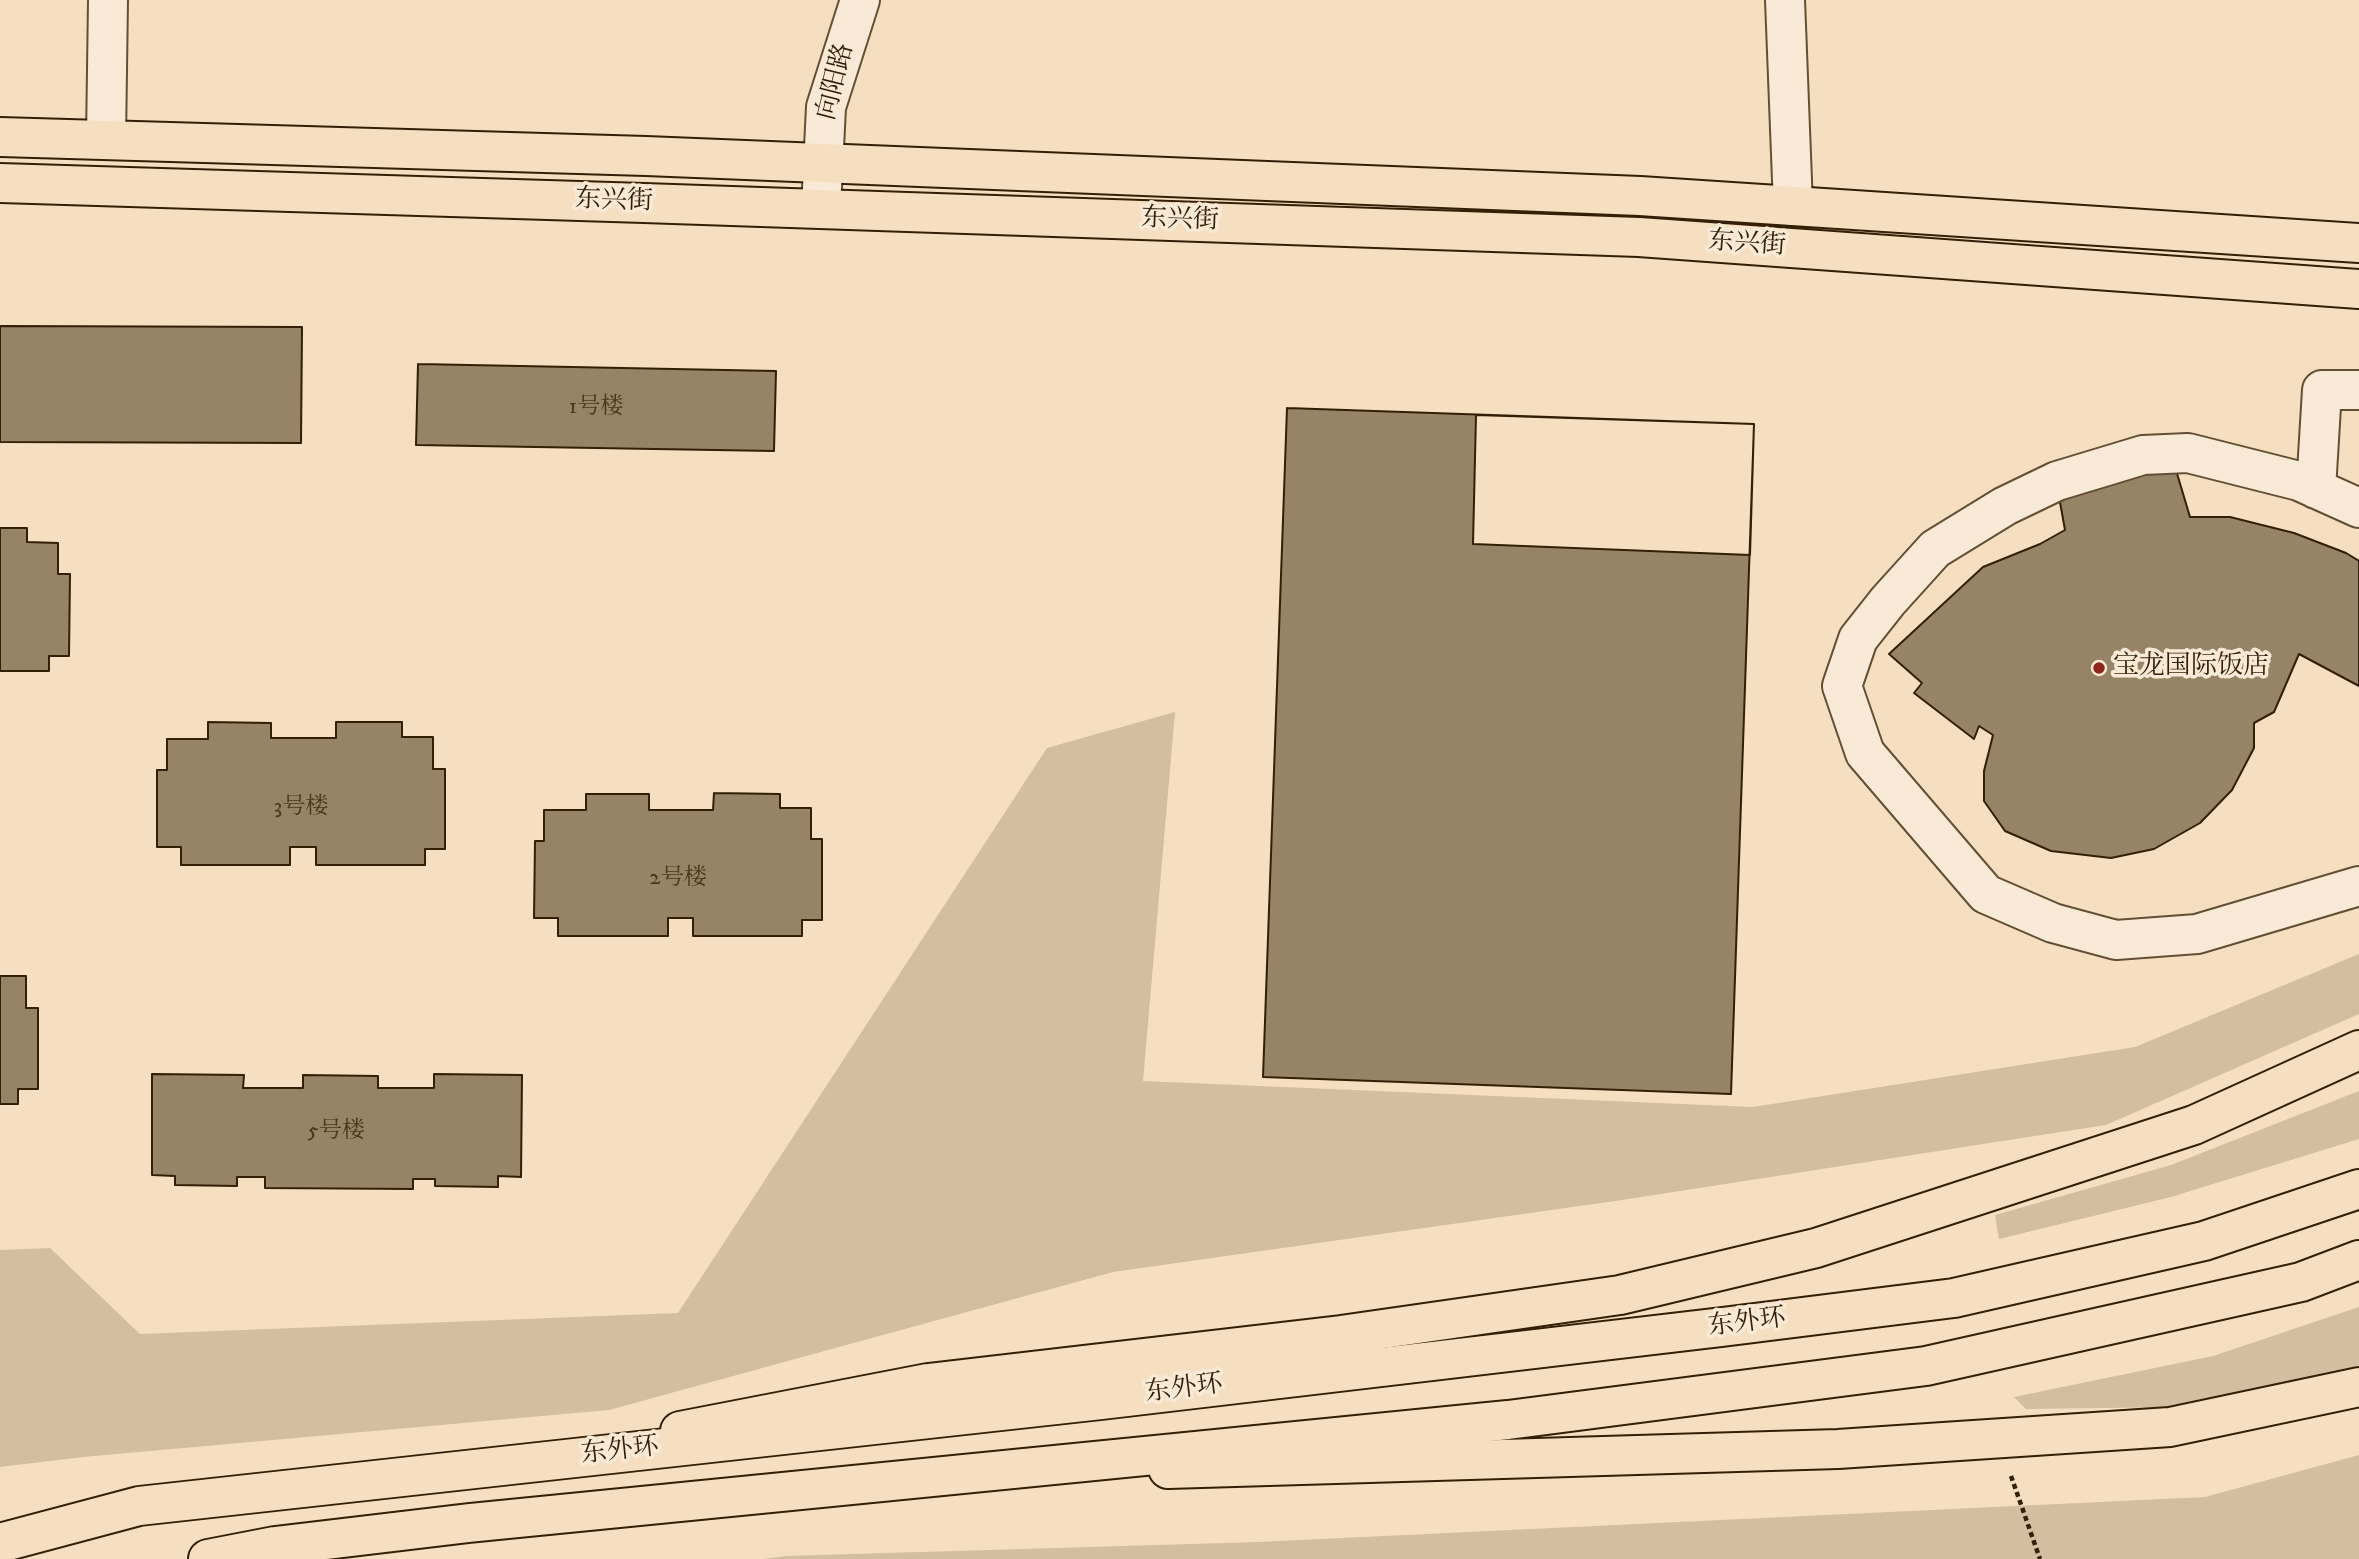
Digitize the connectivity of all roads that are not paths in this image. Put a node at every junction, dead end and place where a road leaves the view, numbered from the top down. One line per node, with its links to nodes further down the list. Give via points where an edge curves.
1 (108, 0): 5 (street)
2 (860, 0): 6 (street, 向阳路, via 826,107)
3 (1785, 0): 8 (street)
4 (0, 137): 5 (main road, 东兴街)
5 (106, 140): 6 (main road, 东兴街)
6 (822, 163): 8 (main road, 东兴街); 9 (street, 向阳路)
7 (0, 184): 9 (main road, 东兴街)
8 (1793, 206): 10 (main road, 东兴街); 11 (main road)
9 (821, 208): 11 (main road, 东兴街, via 1639,237)
10 (2359, 243)
11 (1791, 248): 12 (main road, 东兴街)
12 (2359, 289)
13 (2359, 390): 14 (street, via 2322,390)
14 (2316, 488): 15 (street); 16 (street, via 2188,453 2143,455 2057,481 1935,549 1858,639 1842,686 1866,753 1986,894 2053,923 2116,940 2197,934)
15 (2359, 508)
16 (2359, 886)
17 (2359, 1050): 21 (main road, via 2194,1125 1816,1248 1620,1295 1340,1335 928,1383)
18 (2359, 1189): 21 (main road, 东外环, via 2204,1241 1954,1298 1101,1400)
19 (2359, 1260): 22 (main road, via 2301,1282 1926,1366 1508,1420)
20 (2359, 1387): 22 (main road, via 2170,1427 1997,1439 1838,1449)
21 (510, 1464): 23 (main road, 东外环, via 139,1506)
22 (928, 1477): 24 (main road, via 468,1523 275,1546)
23 (0, 1543)
24 (208, 1559)

